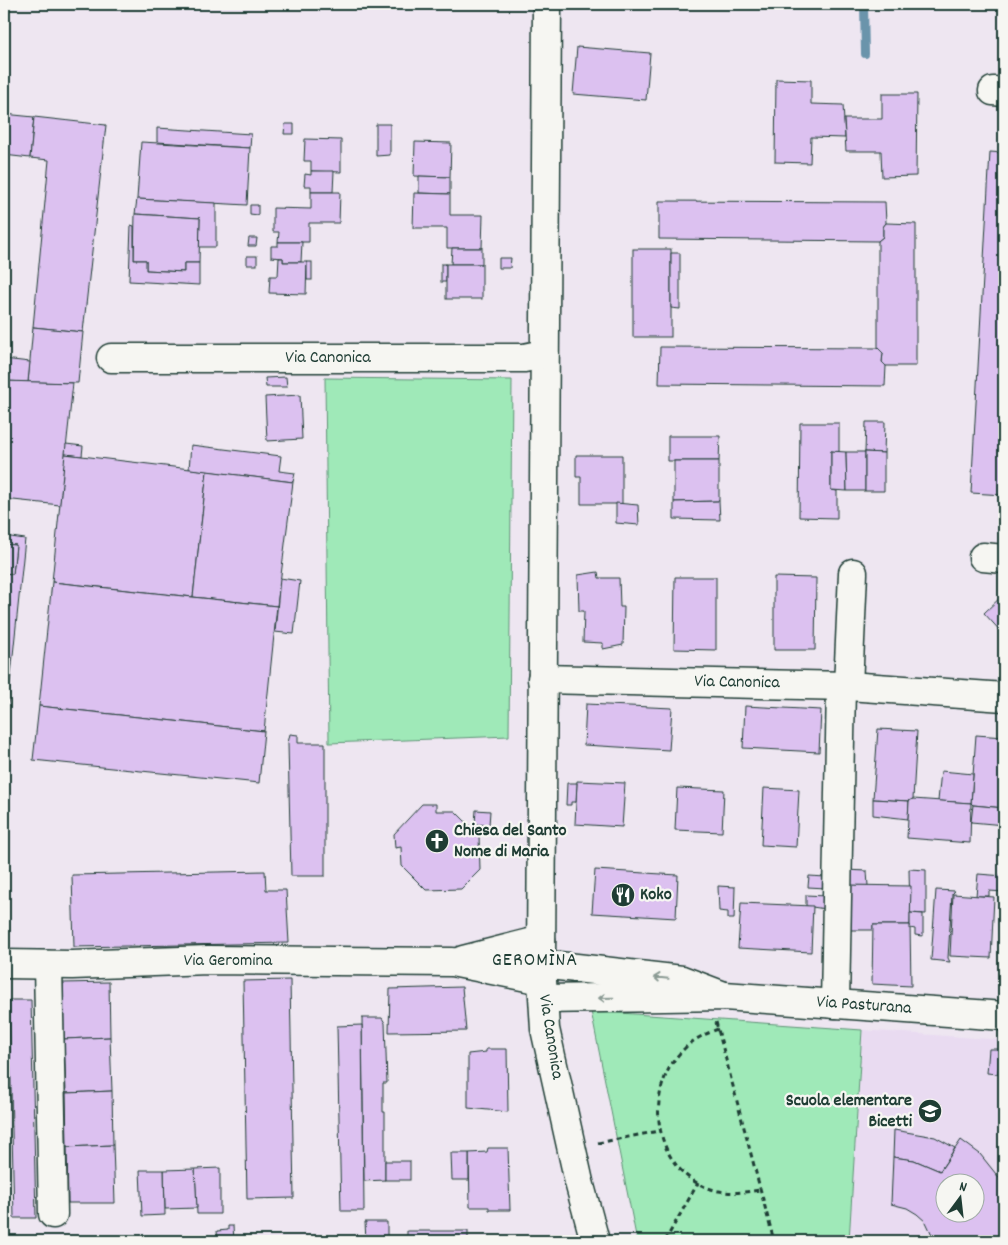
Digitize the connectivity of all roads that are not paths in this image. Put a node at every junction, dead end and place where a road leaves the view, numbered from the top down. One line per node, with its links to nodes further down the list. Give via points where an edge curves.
1 (547, 4): 2 (street, Via Canonica)
2 (544, 354): 3 (street, Via Canonica, via 524,358); 5 (street, Via Canonica)
3 (111, 358)
4 (853, 573): 6 (street)
5 (542, 679): 6 (street, Via Canonica); 11 (street, Via Canonica)
6 (845, 686): 7 (street, Via Canonica); 12 (street)
7 (1004, 697)
8 (452, 962): 10 (street, Via Geromina, via 208,960); 11 (street, Via Geromina); 11 (street, Via Geromina, via 489,955)
9 (4, 964): 10 (street, Via Geromina)
10 (48, 965): 14 (street)
11 (542, 971): 12 (street, Via Pasturana, one-way to 11, via 717,996); 15 (street, Via Canonica, via 546,1029 578,1182)
12 (835, 1004): 13 (street, Via Pasturana)
13 (1004, 1016)
14 (53, 1214)
15 (595, 1241)

